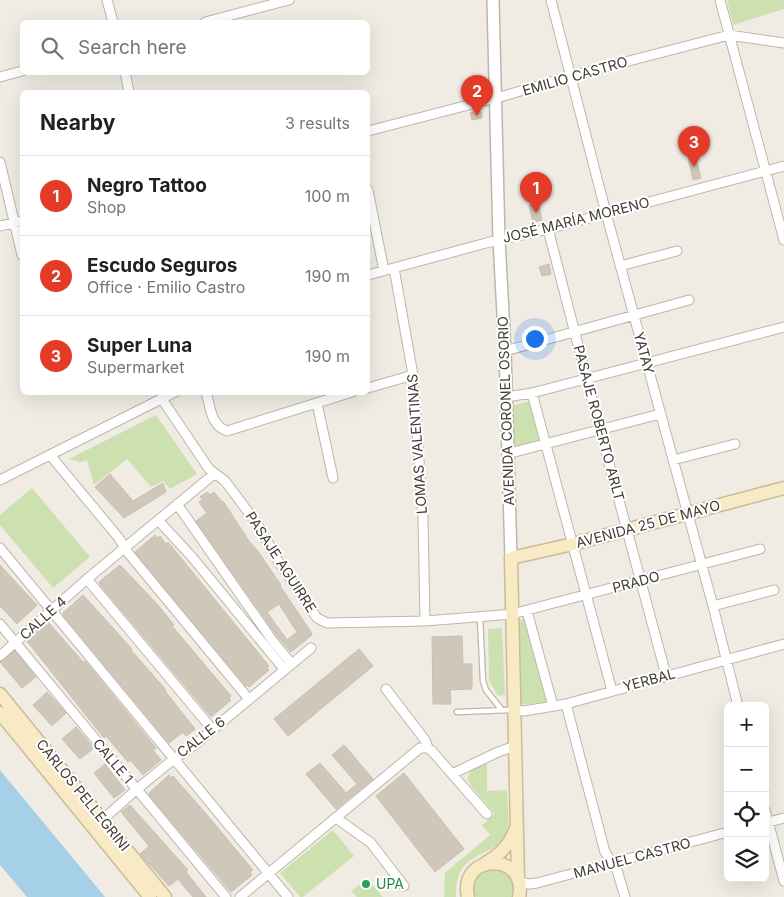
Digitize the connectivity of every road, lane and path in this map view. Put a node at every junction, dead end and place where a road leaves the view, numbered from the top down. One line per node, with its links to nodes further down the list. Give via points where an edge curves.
1 (107, 0): 6 (street)
2 (289, 0): 7 (street)
3 (493, 0): 15 (street, AVENIDA CORONEL OSORIO)
4 (551, 0): 12 (street, YATAY)
5 (719, 0): 8 (street)
6 (112, 20)
7 (212, 20)
8 (729, 35): 9 (street, EMILIO CASTRO); 12 (street, EMILIO CASTRO); 19 (street)
9 (784, 43)
10 (20, 72): 13 (street)
11 (126, 75): 14 (street)
12 (571, 76): 15 (street, EMILIO CASTRO); 21 (street, YATAY)
13 (0, 77)
14 (129, 90)
15 (496, 98): 16 (street, EMILIO CASTRO); 25 (street, AVENIDA CORONEL OSORIO)
16 (370, 130)
17 (0, 162): 22 (street)
18 (784, 166): 19 (street, JOSÉ MARÍA MORENO)
19 (766, 171): 21 (street, JOSÉ MARÍA MORENO); 26 (street)
20 (370, 200): 30 (street)
21 (606, 213): 24 (street, JOSÉ MARÍA MORENO); 28 (street, YATAY)
22 (19, 221): 23 (street)
23 (0, 226)
24 (548, 229): 25 (street, JOSÉ MARÍA MORENO); 35 (street, PASAJE ROBERTO ARLT)
25 (499, 240): 29 (street, JOSÉ MARÍA MORENO); 36 (street, AVENIDA CORONEL OSORIO)
26 (784, 240)
27 (677, 251): 28 (street)
28 (620, 266): 33 (street, YATAY)
29 (394, 268): 30 (street, JOSÉ MARÍA MORENO); 38 (street, LOMAS VALENTINAS)
30 (384, 271): 31 (street, JOSÉ MARÍA MORENO)
31 (370, 274)
32 (689, 300): 33 (street)
33 (634, 315): 35 (street); 37 (street, YATAY)
34 (784, 327): 37 (street)
35 (574, 332): 36 (street); 39 (street, PASAJE ROBERTO ARLT)
36 (505, 350): 45 (street, AVENIDA CORONEL OSORIO)
37 (647, 363): 39 (street); 48 (street, YATAY)
38 (413, 375): 40 (street); 78 (street, LOMAS VALENTINAS, via 423,518)
39 (586, 379): 41 (street); 49 (street, PASAJE ROBERTO ARLT)
40 (370, 387)
41 (532, 393): 45 (street); 51 (street)
42 (169, 395): 46 (street)
43 (207, 395): 47 (street, via 216,424 227,431)
44 (343, 395): 47 (street)
45 (506, 397): 52 (street, AVENIDA CORONEL OSORIO)
46 (162, 399): 53 (street); 55 (street, PASAJE AGUIRRE)
47 (316, 404): 56 (street)
48 (660, 414): 49 (street); 54 (street, YATAY)
49 (600, 430): 51 (street); 62 (street, PASAJE ROBERTO ARLT)
50 (735, 444): 54 (street)
51 (546, 445): 52 (street); 63 (street)
52 (508, 454): 67 (street, AVENIDA CORONEL OSORIO)
53 (50, 455): 57 (street); 64 (street)
54 (672, 460): 60 (street, YATAY)
55 (214, 474): 59 (street, CALLE 4); 78 (street, PASAJE AGUIRRE, via 225,481 258,525 285,573 321,621)
56 (333, 478)
57 (0, 480)
58 (784, 488): 60 (main road, AVENIDA 25 DE MAYO)
59 (177, 504): 61 (street, CALLE 4); 85 (street)
60 (687, 514): 62 (main road, AVENIDA 25 DE MAYO); 68 (street, YATAY)
61 (158, 520): 64 (street, CALLE 4); 85 (street)
62 (628, 529): 63 (main road, AVENIDA 25 DE MAYO); 70 (street, PASAJE ROBERTO ARLT)
63 (573, 544): 67 (main road, AVENIDA 25 DE MAYO); 72 (street)
64 (125, 547): 69 (street, CALLE 4); 90 (street)
65 (0, 548): 74 (street)
66 (760, 549): 68 (street, PRADO)
67 (511, 558): 76 (main road, AVENIDA CORONEL OSORIO)
68 (701, 565): 70 (street, PRADO); 73 (street, YATAY)
69 (87, 579): 74 (street, CALLE 4); 97 (street)
70 (642, 581): 72 (street, PRADO); 86 (street, PASAJE ROBERTO ARLT)
71 (774, 590): 73 (street)
72 (587, 595): 75 (street, PRADO); 88 (street)
73 (713, 606): 84 (street, YATAY)
74 (52, 609): 80 (street, CALLE 4); 100 (street)
75 (527, 611): 76 (street, PRADO); 93 (street)
76 (512, 614): 77 (street, PASAJE AGUIRRE); 94 (main road, AVENIDA CORONEL OSORIO)
77 (480, 618): 78 (street, PASAJE AGUIRRE); 94 (lane, via 483,681 486,690)
78 (425, 621)
79 (0, 624): 80 (street, CALLE 1)
80 (15, 642): 83 (street, CALLE 4); 102 (street, CALLE 1)
81 (784, 644): 84 (street, YERBAL)
82 (311, 648): 85 (street, CALLE 6)
83 (0, 656)
84 (725, 660): 86 (street, YERBAL); 91 (street, YATAY)
85 (288, 666): 90 (street, CALLE 6)
86 (666, 675): 88 (street, YERBAL)
87 (386, 689): 99 (street)
88 (612, 690): 92 (street, YERBAL)
89 (0, 694): 108 (main road, CARLOS PELLEGRINI)
90 (248, 698): 97 (street, CALLE 6)
91 (737, 702)
92 (566, 704): 93 (street, YERBAL); 111 (street, via 605,852)
93 (553, 706): 94 (street, YERBAL)
94 (507, 710): 96 (lane); 98 (main road, AVENIDA CORONEL OSORIO)
95 (0, 712): 108 (main road, CARLOS PELLEGRINI)
96 (457, 712)
97 (212, 729): 100 (street, CALLE 6)
98 (515, 746): 101 (street); 107 (main road, AVENIDA CORONEL OSORIO)
99 (428, 748): 101 (street); 104 (street, via 420,748)
100 (174, 759): 102 (street, CALLE 6); 113 (street)
101 (452, 774): 103 (street)
102 (137, 789): 108 (street, CALLE 6); 119 (street, CALLE 1)
103 (487, 814)
104 (336, 818): 113 (street); 115 (street, via 371,843)
105 (784, 818): 106 (street)
106 (769, 822)
107 (517, 823): 112 (main road, AVENIDA CORONEL OSORIO, via 509,843); 116 (main road, AVENIDA CORONEL OSORIO)
108 (98, 824): 117 (main road, CARLOS PELLEGRINI); 118 (main road, CARLOS PELLEGRINI)
109 (769, 829): 114 (street)
110 (724, 833): 111 (street, MANUEL CASTRO)
111 (612, 863): 116 (street, MANUEL CASTRO); 123 (street)
112 (484, 864): 116 (main road, via 492,862 508,866); 122 (main road, AVENIDA CORONEL OSORIO, via 468,880)
113 (270, 874): 120 (street); 121 (street)
114 (784, 881)
115 (404, 886)
116 (519, 888)
117 (150, 897)
118 (165, 897)
119 (226, 897)
120 (240, 897)
121 (288, 897)
122 (468, 897)
123 (625, 897)

